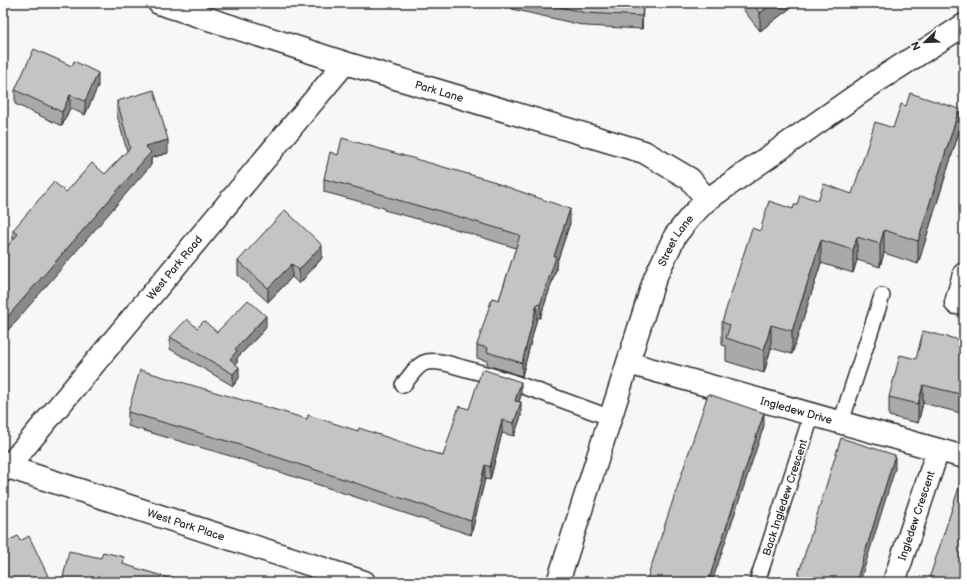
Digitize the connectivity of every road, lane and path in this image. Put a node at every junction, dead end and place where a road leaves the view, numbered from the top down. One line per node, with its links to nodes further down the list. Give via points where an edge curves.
1 (159, 3): 3 (street, Park Lane)
2 (964, 25): 4 (street, Street Lane, via 874,83)
3 (345, 63): 4 (street, Park Lane, via 644,152 690,179); 15 (street, West Park Road)
4 (707, 200): 8 (street, Street Lane, via 675,236 655,278)
5 (964, 274): 7 (street)
6 (882, 296): 12 (lane)
7 (956, 303)
8 (628, 363): 10 (street, Ingledew Drive); 11 (street, Street Lane)
9 (403, 385): 11 (lane, via 422,364 444,363 499,377)
10 (812, 414): 12 (street, Ingledew Drive); 18 (lane, Back Ingledew Crescent)
11 (611, 418): 17 (street, Street Lane)
12 (841, 422): 13 (street, Ingledew Drive)
13 (938, 450): 14 (street, Ingledew Drive); 19 (street, Ingledew Crescent)
14 (964, 457)
15 (5, 469): 16 (street, West Park Place)
16 (364, 582)
17 (558, 582)
18 (757, 582)
19 (894, 582)

